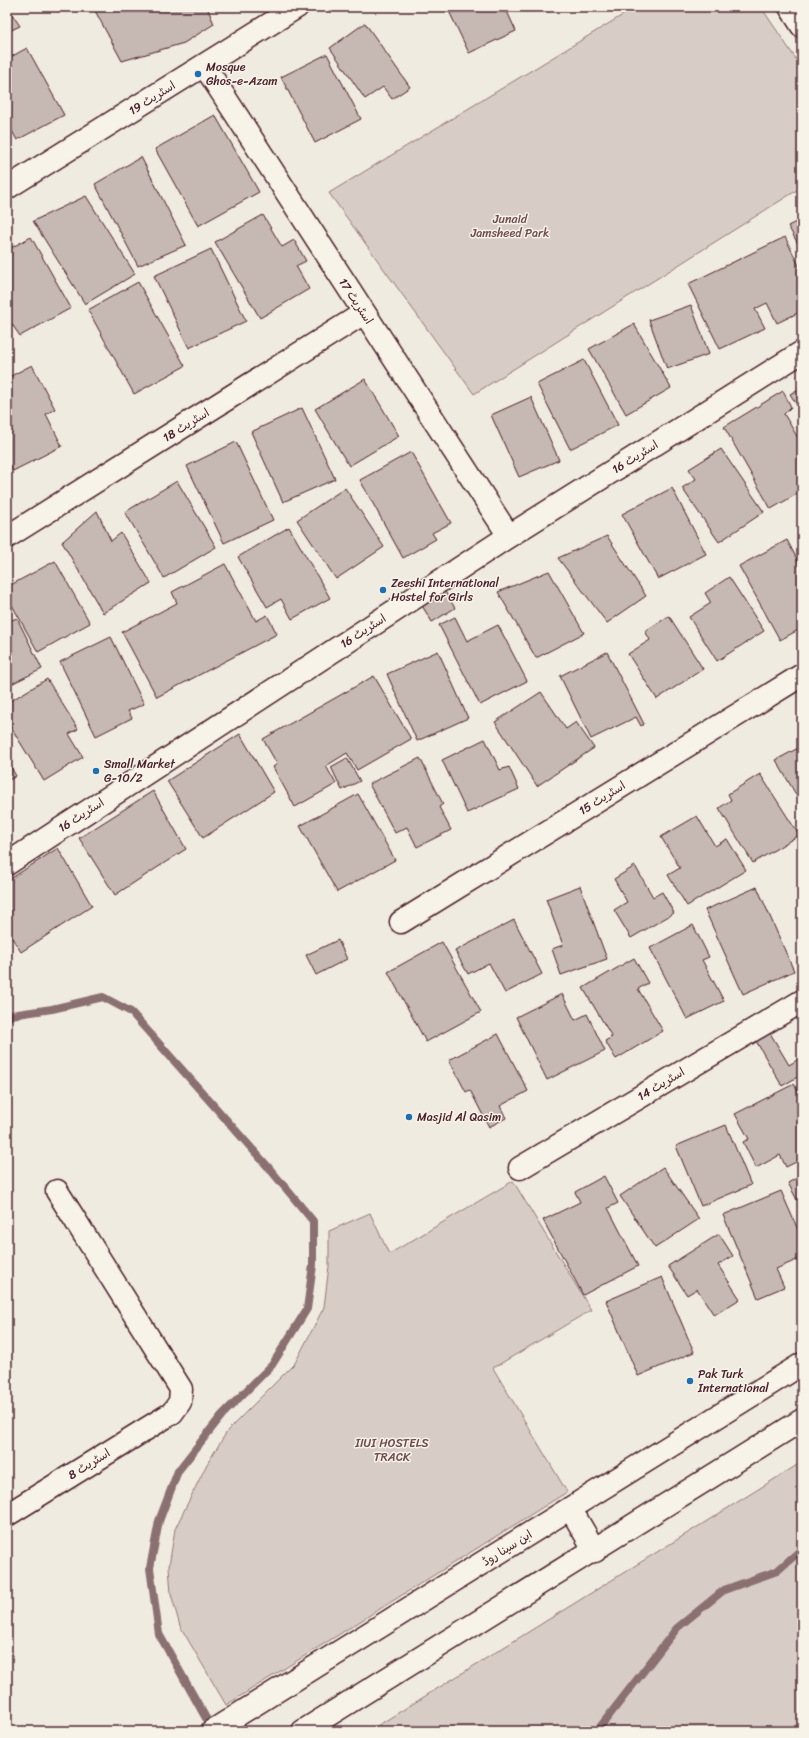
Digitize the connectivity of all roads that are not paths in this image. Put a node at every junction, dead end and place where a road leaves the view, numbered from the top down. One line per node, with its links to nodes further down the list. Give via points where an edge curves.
1 (297, 7): 4 (street, اسٹریٹ 19)
2 (790, 7): 3 (street)
3 (802, 26)
4 (204, 65): 5 (street, اسٹریٹ 19); 6 (street, اسٹریٹ 17)
5 (7, 188)
6 (364, 313): 8 (street, اسٹریٹ 17); 9 (street, اسٹریٹ 18)
7 (802, 352): 8 (street, اسٹریٹ 16)
8 (509, 536): 11 (street, اسٹریٹ 16)
9 (7, 537)
10 (802, 675): 12 (street, اسٹریٹ 15)
11 (7, 864)
12 (401, 922)
13 (802, 1001): 14 (street, اسٹریٹ 14)
14 (520, 1168)
15 (57, 1191): 19 (street, اسٹریٹ 8, via 181,1389 180,1402 172,1413)
16 (802, 1364): 18 (street, ابن سینا روڈ)
17 (802, 1420): 20 (street)
18 (570, 1508): 20 (street); 21 (street, ابن سینا روڈ)
19 (7, 1515)
20 (595, 1551): 22 (street)
21 (212, 1731)
22 (302, 1731)

